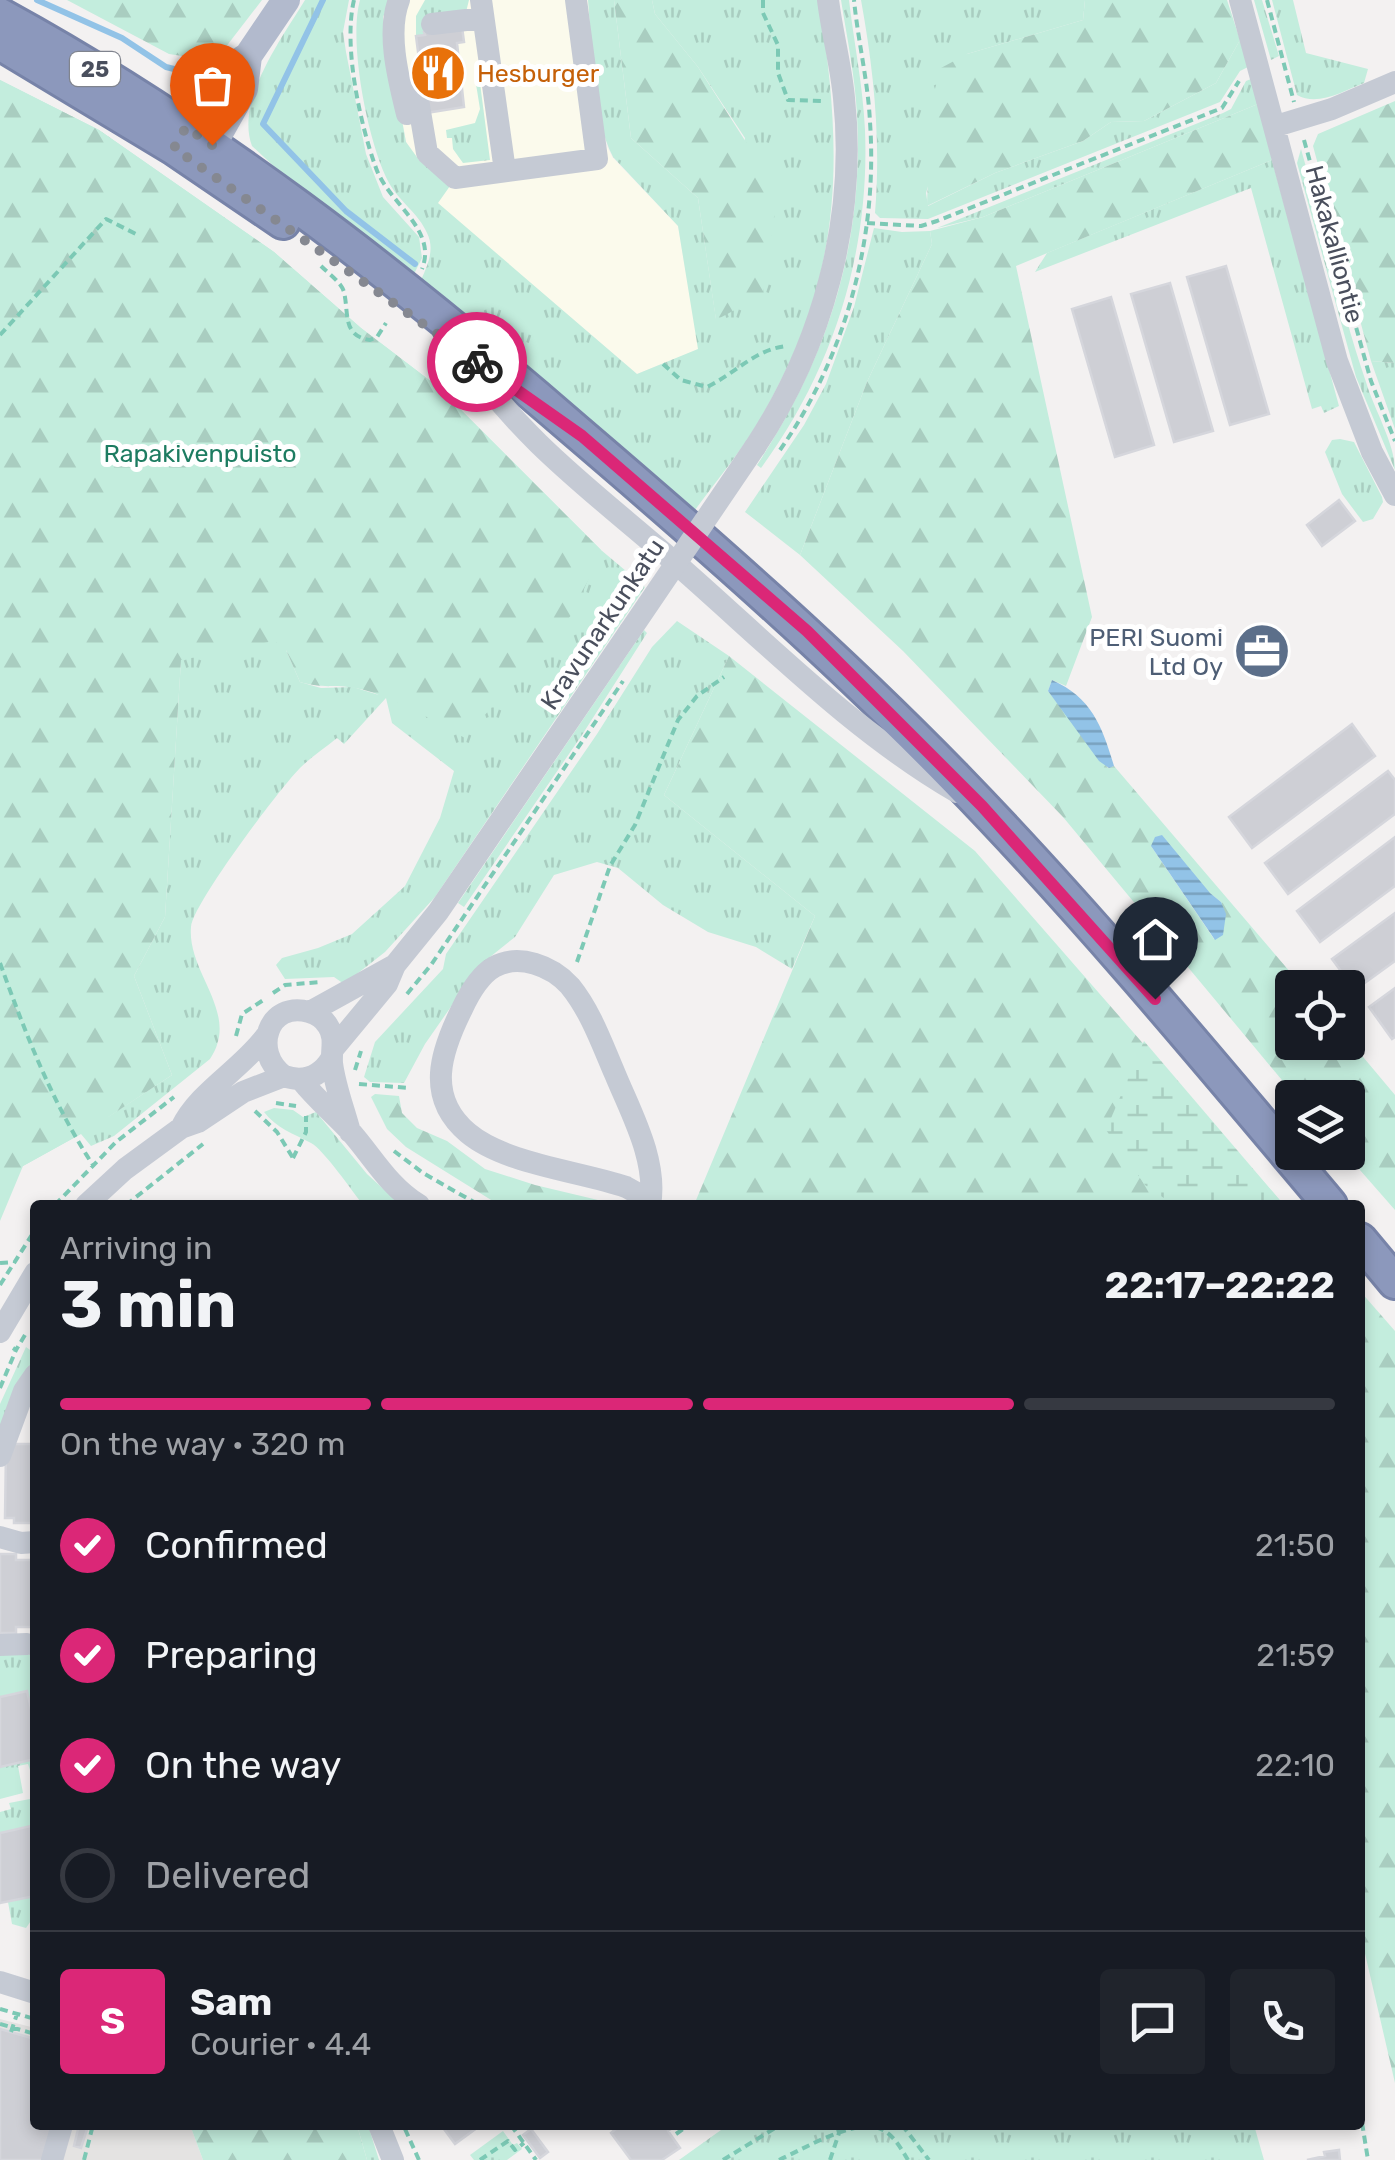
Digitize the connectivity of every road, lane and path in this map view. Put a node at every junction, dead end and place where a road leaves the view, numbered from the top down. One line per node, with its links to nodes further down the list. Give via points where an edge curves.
1 (354, 0): 26 (path, via 350,56 376,168 422,235)
2 (400, 0): 21 (street, via 393,29 404,102 412,136)
3 (414, 0): 21 (street, via 408,27)
4 (576, 0): 22 (street, via 597,159)
5 (764, 0): 17 (path, via 788,100)
6 (828, 0): 17 (street, Kravunarkunkatu)
7 (1240, 0): 15 (street, Hakakalliontie)
8 (1267, 0): 14 (path)
9 (281, 4): 20 (main road, via 248,56 224,71)
10 (482, 9): 12 (street); 22 (street)
11 (0, 15): 20 (highway, 25, via 117,82)
12 (432, 24)
13 (0, 43): 20 (highway, 25)
14 (1284, 63): 15 (path); 18 (path)
15 (1260, 70): 19 (street, Hakakalliontie); 23 (path, via 1241,77 1222,108 937,222)
16 (1395, 82): 18 (street)
17 (844, 98): 29 (street, Kravunarkunkatu, via 839,234)
18 (1299, 120): 19 (street); 33 (path)
19 (1276, 126): 34 (street, Hakakalliontie, via 1337,361)
20 (193, 146): 30 (highway, 25); 32 (highway, 25, via 474,342)
21 (427, 153): 22 (street, via 455,178)
22 (505, 171)
23 (866, 222)
24 (138, 234): 28 (path, via 106,219)
25 (321, 266): 27 (path, via 344,288 354,334 370,340)
26 (422, 269)
27 (386, 323)
28 (0, 335)
29 (810, 341): 31 (path, via 764,350 708,388 681,380); 38 (street, Kravunarkunkatu, bridge, via 756,448)
30 (465, 354): 32 (highway, 25); 36 (street, via 484,386 548,450 816,686 884,744)
31 (663, 364)
32 (582, 436): 36 (highway, 25, via 807,631)
33 (1395, 442)
34 (1395, 495)
35 (724, 677): 39 (path, via 696,696 678,720 635,826 610,866)
36 (982, 806): 59 (highway, 25)
37 (0, 963): 52 (path, via 63,1114)
38 (395, 965): 40 (street, Kravunarkunkatu); 42 (street, Kravunarkunkatu)
39 (568, 985): 57 (street, via 533,962 493,968 444,1044 444,1100 470,1136 524,1159 626,1187); 58 (street, via 594,1024 647,1155)
40 (310, 1012): 41 (street, via 281,1016); 42 (street, via 328,1026)
41 (266, 1036): 43 (street, via 268,1060); 49 (street)
42 (332, 1053): 43 (street, via 319,1074); 50 (street)
43 (292, 1078): 49 (street, via 243,1092); 50 (street)
44 (410, 1088): 46 (path, via 355,1083)
45 (173, 1098): 52 (path)
46 (361, 1100)
47 (306, 1110): 48 (path, via 306,1132 293,1158)
48 (255, 1111)
49 (180, 1128): 54 (street)
50 (350, 1132): 55 (street, via 388,1180)
51 (389, 1146): 56 (path)
52 (93, 1165): 53 (path)
53 (60, 1200)
54 (91, 1200)
55 (414, 1200)
56 (470, 1200)
57 (642, 1200)
58 (646, 1200)
59 (1326, 1200)
60 (30, 1241): 64 (path)
61 (1365, 1246): 63 (highway)
62 (30, 1277): 64 (street)
63 (1395, 1282)
64 (5, 1295): 65 (street)
65 (0, 1332)
66 (16, 1350): 68 (path)
67 (30, 1382): 69 (street)
68 (0, 1388)
69 (0, 1456)
70 (0, 1538): 71 (street)
71 (30, 1541)
72 (0, 1644): 73 (street)
73 (27, 1644)
74 (0, 1982): 75 (street)
75 (30, 1991)
76 (0, 2009): 77 (path)
77 (16, 2014): 78 (path); 80 (path)
78 (30, 2018)
79 (0, 2024): 80 (path)
80 (12, 2030): 81 (path)
81 (30, 2033)
82 (61, 2130): 97 (street)
83 (93, 2130): 98 (path)
84 (380, 2130): 99 (street)
85 (405, 2130): 100 (path)
86 (515, 2130): 96 (path)
87 (682, 2130): 95 (path)
88 (772, 2130): 103 (path)
89 (838, 2130): 94 (path)
90 (857, 2130): 94 (path)
91 (880, 2130): 106 (path, via 895,2138)
92 (906, 2130): 107 (path)
93 (1363, 2130): 108 (path)
94 (839, 2133): 104 (path); 105 (path)
95 (676, 2134)
96 (524, 2143): 101 (path, via 515,2150 508,2141); 102 (path)
97 (52, 2160)
98 (84, 2160)
99 (394, 2160)
100 (419, 2160)
101 (480, 2160)
102 (536, 2160)
103 (724, 2160)
104 (780, 2160)
105 (830, 2160)
106 (908, 2160)
107 (929, 2160)
108 (1368, 2160)

